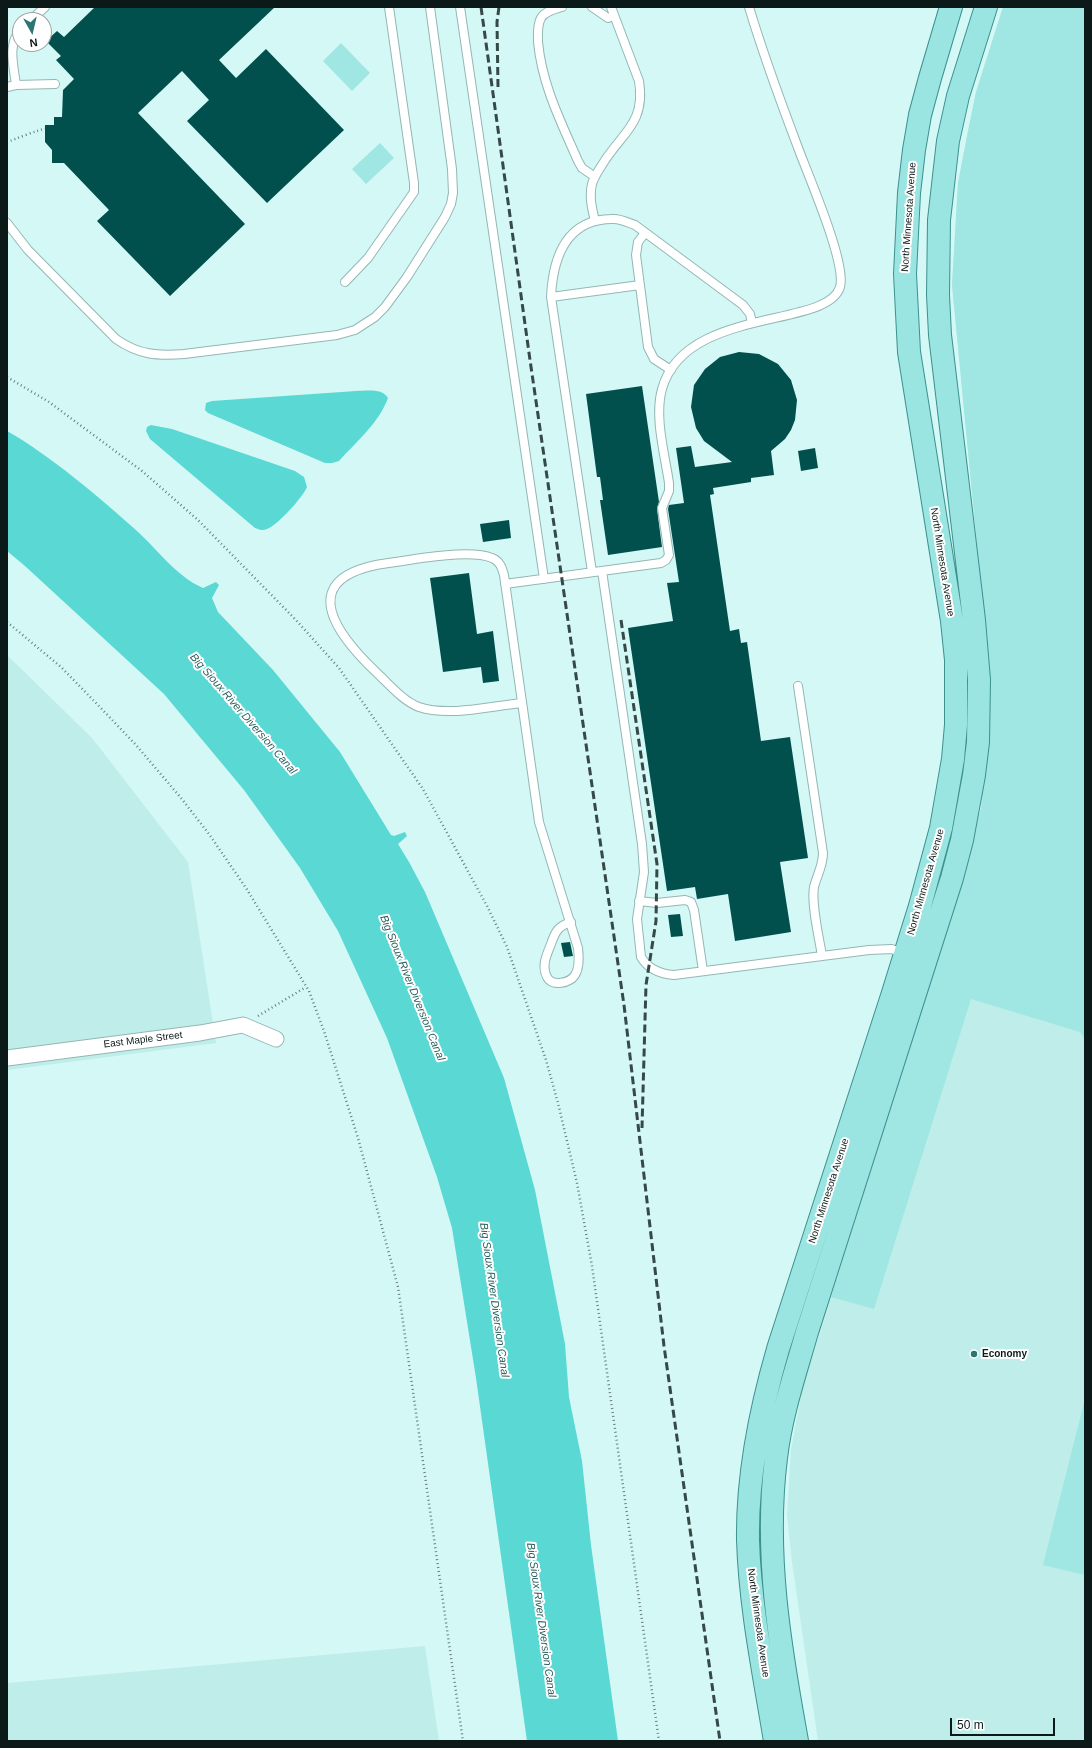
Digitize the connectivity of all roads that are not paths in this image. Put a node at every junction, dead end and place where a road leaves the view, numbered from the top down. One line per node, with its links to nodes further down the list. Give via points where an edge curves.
1 (389, 7): 19 (lane, via 414,192 368,258)
2 (430, 7): 17 (lane, via 452,170 450,204 445,217 385,307 355,330 337,335 167,356 130,349 116,339 39,261)
3 (460, 7): 26 (lane)
4 (562, 7): 15 (lane, via 548,12 539,22 540,61 554,105 578,161 582,168)
5 (592, 7): 10 (lane, via 608,18)
6 (611, 7): 10 (lane)
7 (749, 7): 22 (lane, via 764,56 833,241 842,277 837,295 828,302)
8 (951, 7): 32 (main road, North Minnesota Avenue, via 920,115 909,193 904,274 909,352 952,621 956,660 956,725 941,828)
9 (986, 7): 38 (main road, North Minnesota Avenue, via 958,96 948,141 939,220 938,258 940,335 977,653 979,709 974,775 952,878 807,1332 781,1426 771,1528 779,1628)
10 (614, 16): 15 (lane, via 639,81 640,106 631,127 605,159)
11 (12, 52): 13 (lane)
12 (55, 84): 13 (lane)
13 (16, 85): 14 (lane)
14 (7, 87)
15 (595, 177): 16 (lane, via 591,195)
16 (595, 221): 18 (lane, via 616,219 635,225); 21 (lane, via 580,226 566,241 557,258 552,277)
17 (7, 223)
18 (645, 233): 20 (lane, via 636,249); 22 (lane, via 743,305 750,314)
19 (345, 282)
20 (640, 285): 21 (lane); 23 (lane, via 648,347 654,359)
21 (551, 297): 25 (lane)
22 (752, 323): 23 (lane, via 722,332 699,343 684,353)
23 (671, 370): 24 (lane, via 662,389 660,403 669,483 669,491 662,508 669,555 661,562)
24 (602, 571): 25 (lane); 30 (lane, via 642,844 644,872)
25 (592, 572): 26 (lane)
26 (544, 579): 27 (lane)
27 (505, 584): 29 (lane); 29 (lane, via 499,562 476,554 376,565 364,568 339,581 332,589 332,613 337,627 361,658 402,697 418,706 449,711)
28 (798, 686): 33 (lane, via 823,853 814,887)
29 (522, 703): 31 (lane, via 539,822)
30 (639, 901): 34 (lane, via 691,902); 34 (lane, via 637,919 641,956 644,961 656,971 665,974)
31 (570, 922): 31 (lane, via 578,948 578,966 576,974 570,980 557,983 547,977 544,965 555,932)
32 (905, 954): 33 (lane, via 884,949); 37 (main road, North Minnesota Avenue, via 778,1349 754,1451 748,1539 750,1574)
33 (822, 956): 34 (lane)
34 (703, 971)
35 (276, 1039): 36 (street, East Maple Street, via 243,1025)
36 (7, 1058)
37 (775, 1741)
38 (798, 1741)

